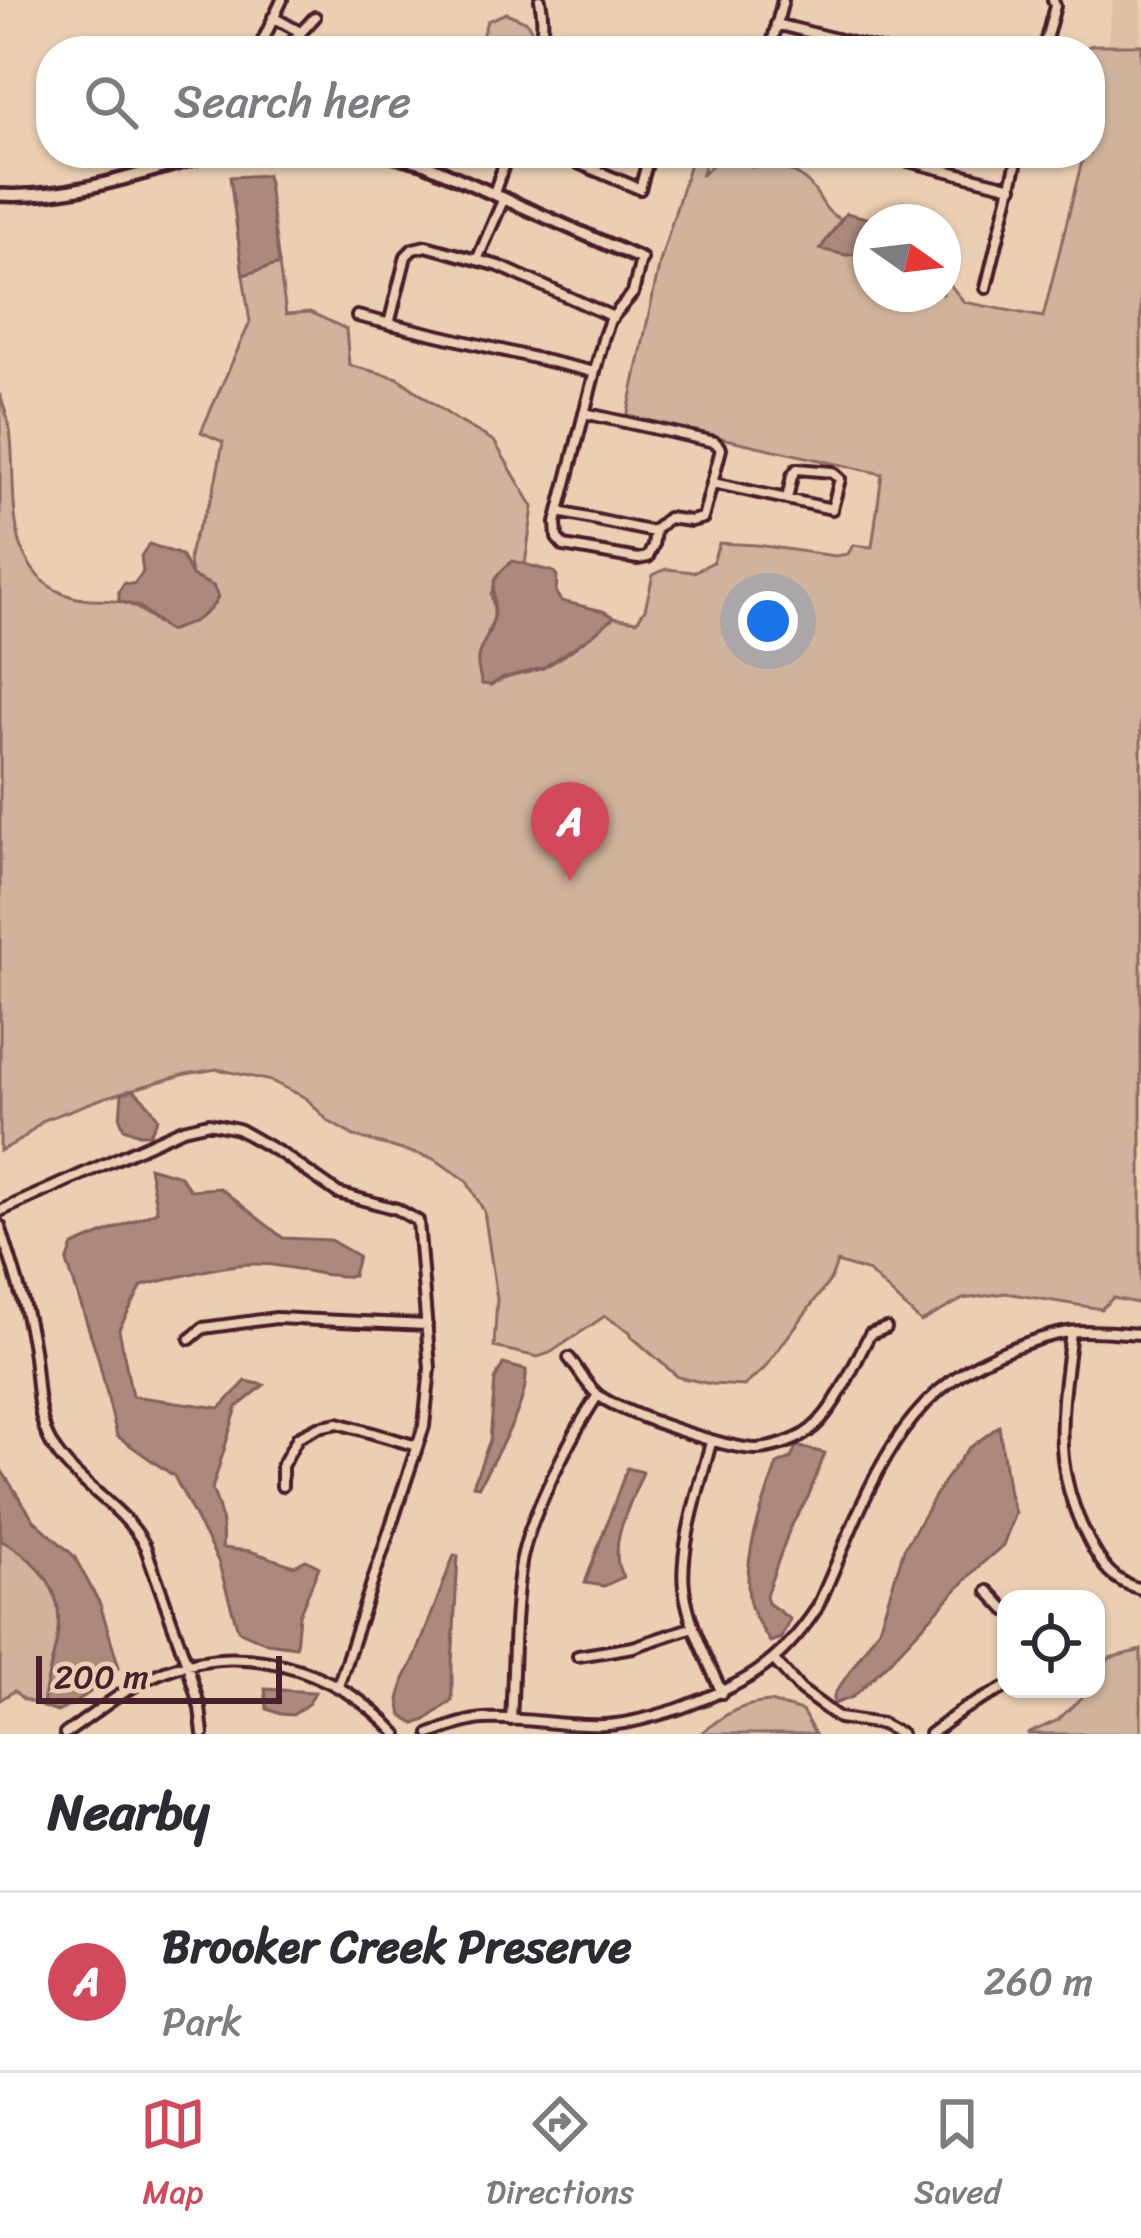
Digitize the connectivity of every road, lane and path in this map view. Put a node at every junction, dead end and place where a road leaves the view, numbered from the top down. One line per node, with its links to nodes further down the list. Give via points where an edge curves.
1 (282, 0): 6 (street)
2 (541, 0): 11 (street)
3 (782, 0): 7 (street)
4 (1053, 0): 14 (street)
5 (315, 16): 8 (street)
6 (273, 17): 8 (street); 9 (street)
7 (776, 24): 12 (street); 13 (street)
8 (300, 32): 10 (street)
9 (265, 36)
10 (297, 36)
11 (542, 36)
12 (773, 36)
13 (824, 36)
14 (1047, 36)
15 (156, 168): 23 (street, via 66,191)
16 (435, 168): 24 (street)
17 (505, 168): 24 (street)
18 (590, 168): 19 (street, via 640,189)
19 (646, 168)
20 (936, 168): 22 (street)
21 (1016, 168): 22 (street)
22 (1012, 187): 27 (street)
23 (0, 195)
24 (499, 195): 25 (street); 26 (street)
25 (641, 259): 29 (street, via 633,293)
26 (477, 260): 29 (street); 30 (street, via 413,249)
27 (986, 288)
28 (357, 316): 30 (street)
29 (614, 317): 31 (street)
30 (389, 324): 31 (street)
31 (594, 372): 32 (street)
32 (584, 413): 33 (street, via 715,442 721,449); 35 (street)
33 (713, 483): 34 (street); 36 (street, via 703,518 668,518)
34 (788, 499): 34 (street, via 832,509 840,479 797,469)
35 (559, 512): 36 (street); 36 (street, via 564,546 638,559 648,556)
36 (655, 530)
37 (0, 1211): 39 (street, via 183,1129 228,1126 338,1192 415,1216)
38 (0, 1226): 55 (street, via 47,1435 137,1532)
39 (427, 1325): 43 (street, via 276,1318 203,1328); 47 (street, via 429,1394)
40 (886, 1328): 46 (street, via 870,1334 828,1412 802,1436 759,1449)
41 (1071, 1332): 42 (street); 49 (street, via 1061,1413 1068,1495 1110,1576); 54 (street, via 994,1354 952,1378 909,1421 873,1480 817,1608)
42 (1141, 1334)
43 (190, 1339)
44 (569, 1358): 45 (street)
45 (598, 1395): 46 (street); 59 (street, via 524,1550)
46 (711, 1442): 52 (street, via 684,1564)
47 (417, 1446): 48 (street, via 338,1423 317,1427 298,1438 282,1466); 56 (street)
48 (282, 1486)
49 (1141, 1589)
50 (988, 1591): 51 (street)
51 (997, 1600)
52 (693, 1627): 53 (street); 58 (street)
53 (578, 1656)
54 (774, 1660): 58 (street); 64 (street, via 839,1718)
55 (187, 1664): 56 (street, via 251,1658); 60 (street, via 152,1677); 61 (street)
56 (338, 1686): 62 (street)
57 (997, 1692): 65 (street)
58 (722, 1693): 59 (street, via 609,1725)
59 (511, 1720): 63 (street)
60 (65, 1734)
61 (203, 1734)
62 (397, 1734)
63 (430, 1734)
64 (901, 1734)
65 (930, 1734)

